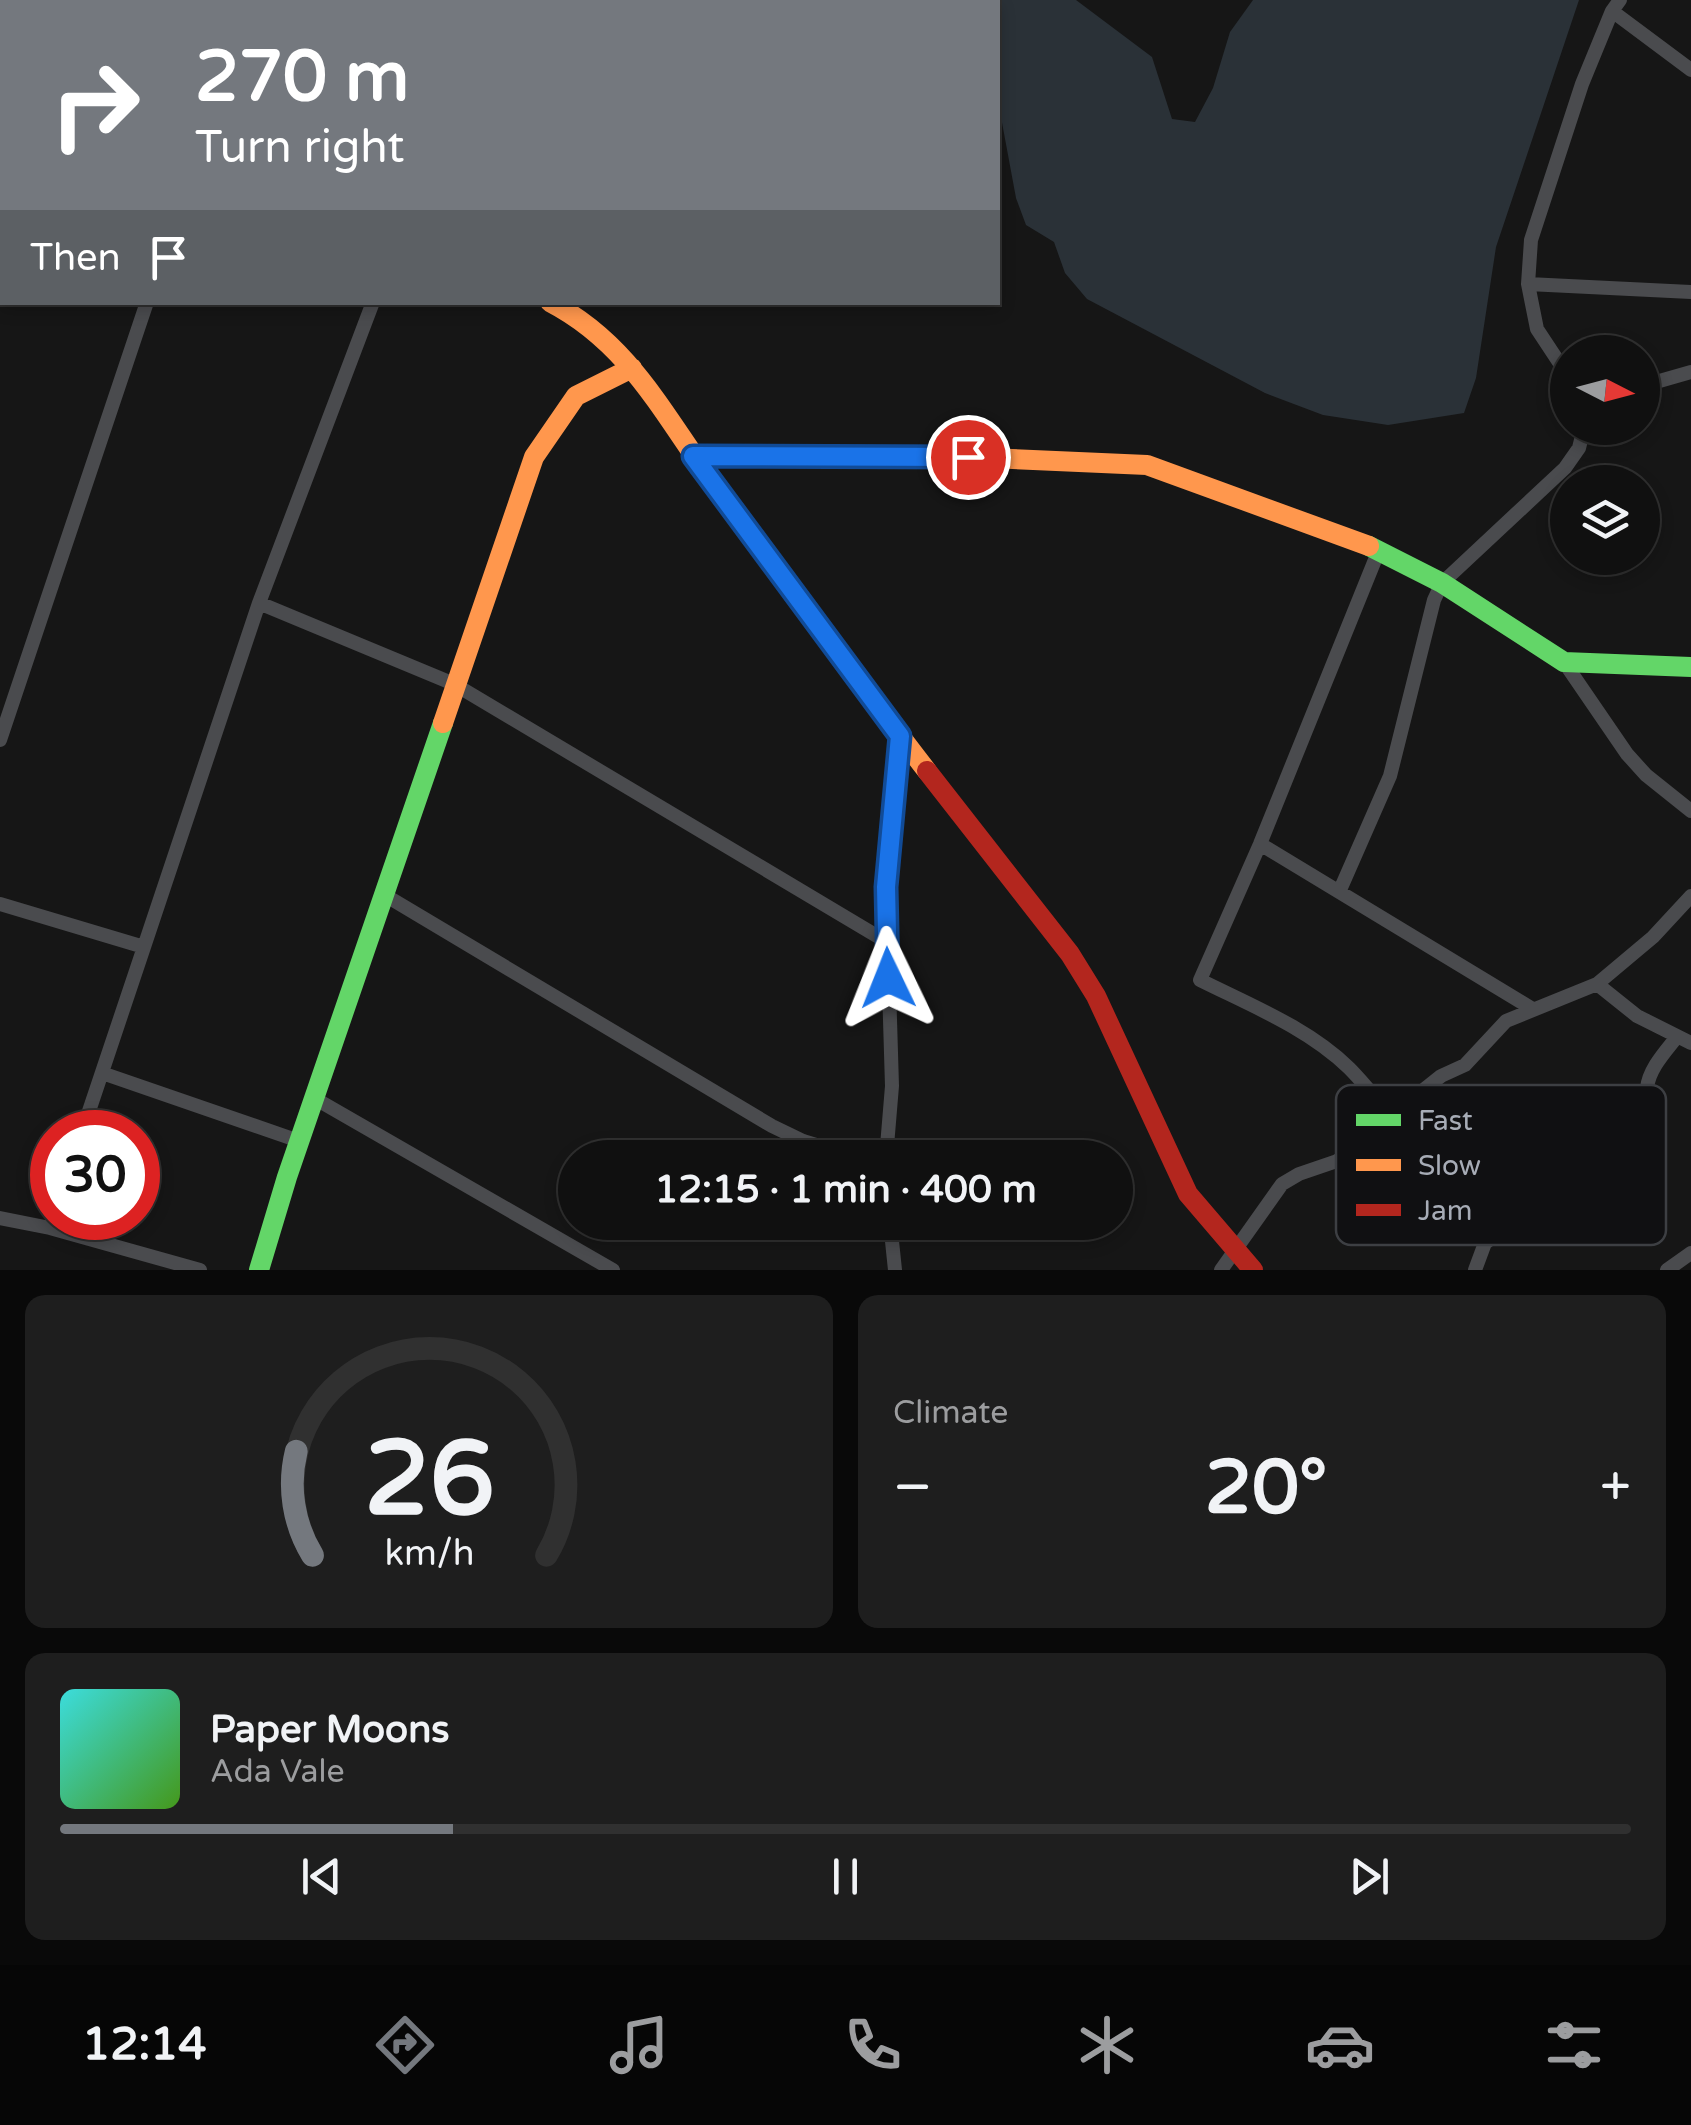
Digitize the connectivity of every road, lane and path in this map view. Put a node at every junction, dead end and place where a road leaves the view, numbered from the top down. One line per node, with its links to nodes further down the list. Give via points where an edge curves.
1 (1616, 5): 2 (street); 3 (street, via 1582,84 1531,240)
2 (1691, 70)
3 (1528, 284): 4 (street); 8 (street, via 1537,330)
4 (1691, 292)
5 (146, 305): 21 (street)
6 (372, 305): 16 (street)
7 (556, 305): 9 (street)
8 (1550, 349)
9 (632, 368): 13 (street); 19 (street, via 576,396 541,444)
10 (1691, 372): 11 (street)
11 (1660, 381)
12 (1580, 445): 15 (street, via 1565,468)
13 (693, 456): 14 (street, via 1134,463); 20 (street)
14 (1380, 550): 15 (street); 23 (street)
15 (1442, 583): 17 (street); 24 (street, via 1390,776)
16 (259, 604): 19 (street); 29 (street)
17 (1564, 662): 18 (street); 22 (street, via 1627,754)
18 (1691, 667)
19 (454, 684): 25 (street); 28 (street)
20 (900, 736): 28 (street); 48 (street, via 1070,954 1110,1024 1188,1194)
21 (0, 740)
22 (1691, 811)
23 (1260, 844): 24 (street); 34 (street, via 1200,980 1299,1031)
24 (1340, 890): 31 (street)
25 (383, 894): 37 (street); 39 (street)
26 (1691, 896): 30 (street)
27 (0, 904): 29 (street)
28 (887, 942): 40 (street)
29 (144, 947): 33 (street)
30 (1597, 984): 31 (street); 32 (street)
31 (1531, 1008): 35 (street, via 1498,1027 1465,1066)
32 (1684, 1041): 36 (street)
33 (102, 1074): 38 (street); 41 (street)
34 (1364, 1085)
35 (1430, 1085)
36 (1648, 1085)
37 (314, 1098): 41 (street); 52 (street)
38 (90, 1110)
39 (801, 1140)
40 (888, 1140)
41 (299, 1142): 51 (street)
42 (1336, 1161): 48 (street, via 1282,1184)
43 (0, 1218): 44 (street)
44 (30, 1221)
45 (106, 1240): 50 (street)
46 (892, 1240): 53 (street)
47 (1483, 1245): 56 (street)
48 (1233, 1249): 54 (street); 55 (street)
49 (1691, 1253): 57 (street)
50 (200, 1270)
51 (258, 1270)
52 (613, 1270)
53 (894, 1270)
54 (1221, 1270)
55 (1253, 1270)
56 (1475, 1270)
57 (1666, 1270)

